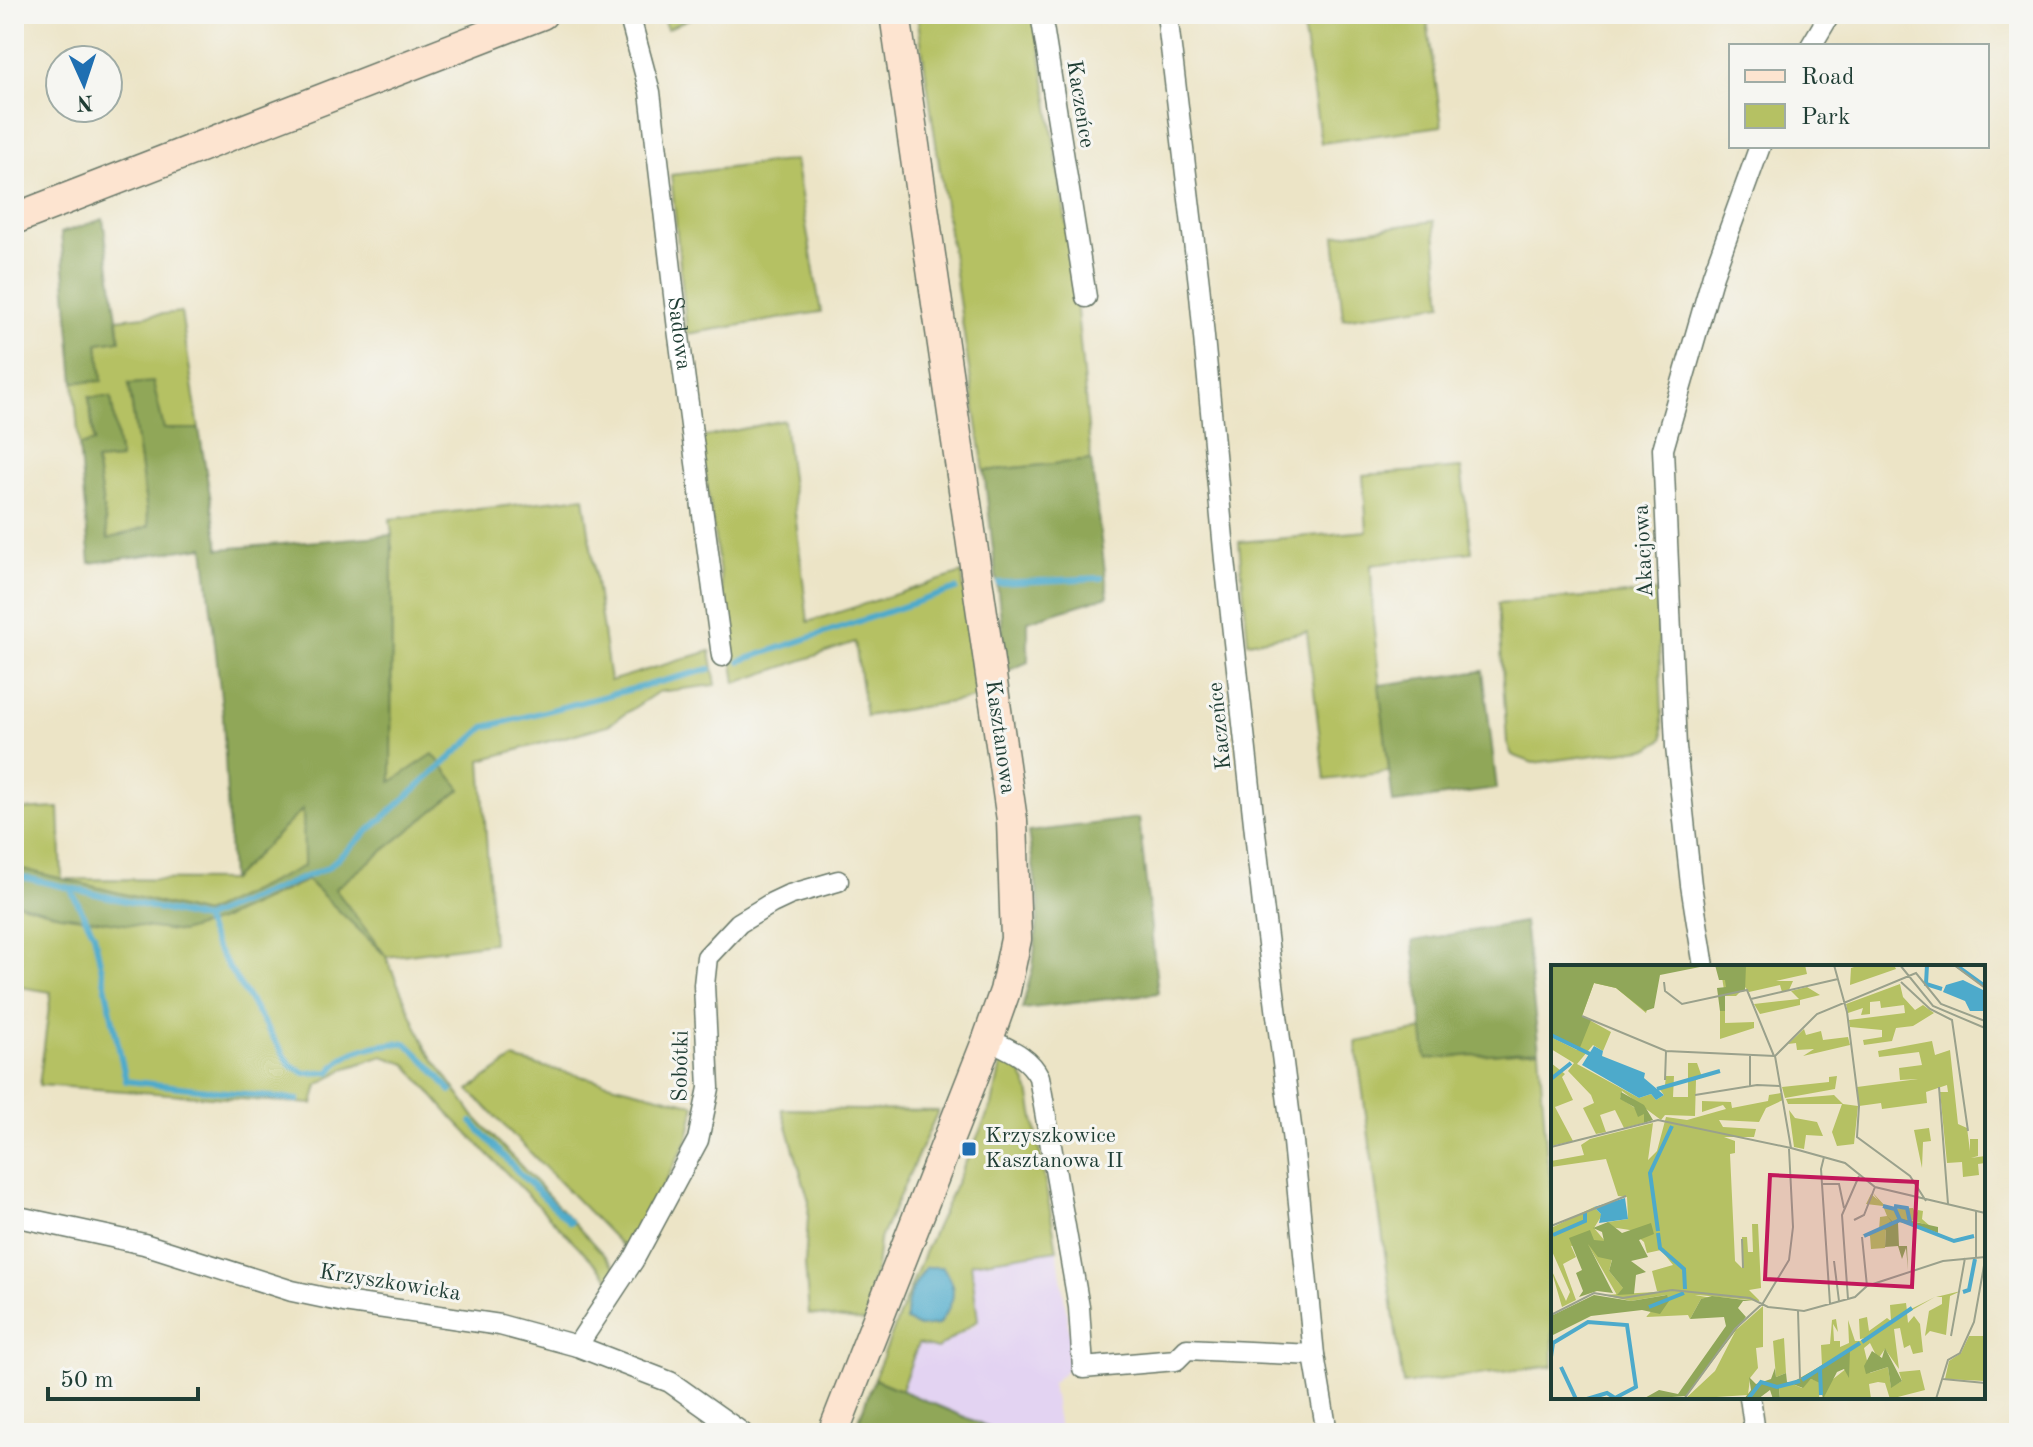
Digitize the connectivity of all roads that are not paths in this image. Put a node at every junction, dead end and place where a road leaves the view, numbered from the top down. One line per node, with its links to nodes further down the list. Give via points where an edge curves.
1 (542, 14): 9 (street)
2 (629, 14): 11 (street, Sadowa, via 650,92)
3 (895, 14): 14 (street, Kasztanowa, via 1012,820 1016,939)
4 (1041, 14): 10 (street, Kaczeńce)
5 (1167, 14): 17 (street, Kaczeńce)
6 (1830, 14): 7 (street)
7 (1812, 44)
8 (1759, 148): 13 (street, Akacjowa, via 1713,275 1663,449 1676,747)
9 (14, 219)
10 (1086, 297)
11 (722, 656)
12 (838, 881): 16 (street, Sobótki, via 772,903 739,923 707,957 709,1088 698,1140 633,1261)
13 (1704, 965)
14 (988, 1039): 17 (street, via 1033,1064 1039,1077 1079,1307 1083,1368 1176,1360 1187,1349); 20 (street, Kasztanowa)
15 (14, 1216): 16 (street, Krzyszkowicka, via 104,1233 292,1291 500,1325)
16 (577, 1346): 19 (street, Krzyszkowicka, via 670,1382)
17 (1314, 1355): 21 (street, Kaczeńce)
18 (1750, 1399): 22 (street)
19 (742, 1433)
20 (833, 1433)
21 (1327, 1433)
22 (1755, 1433)

